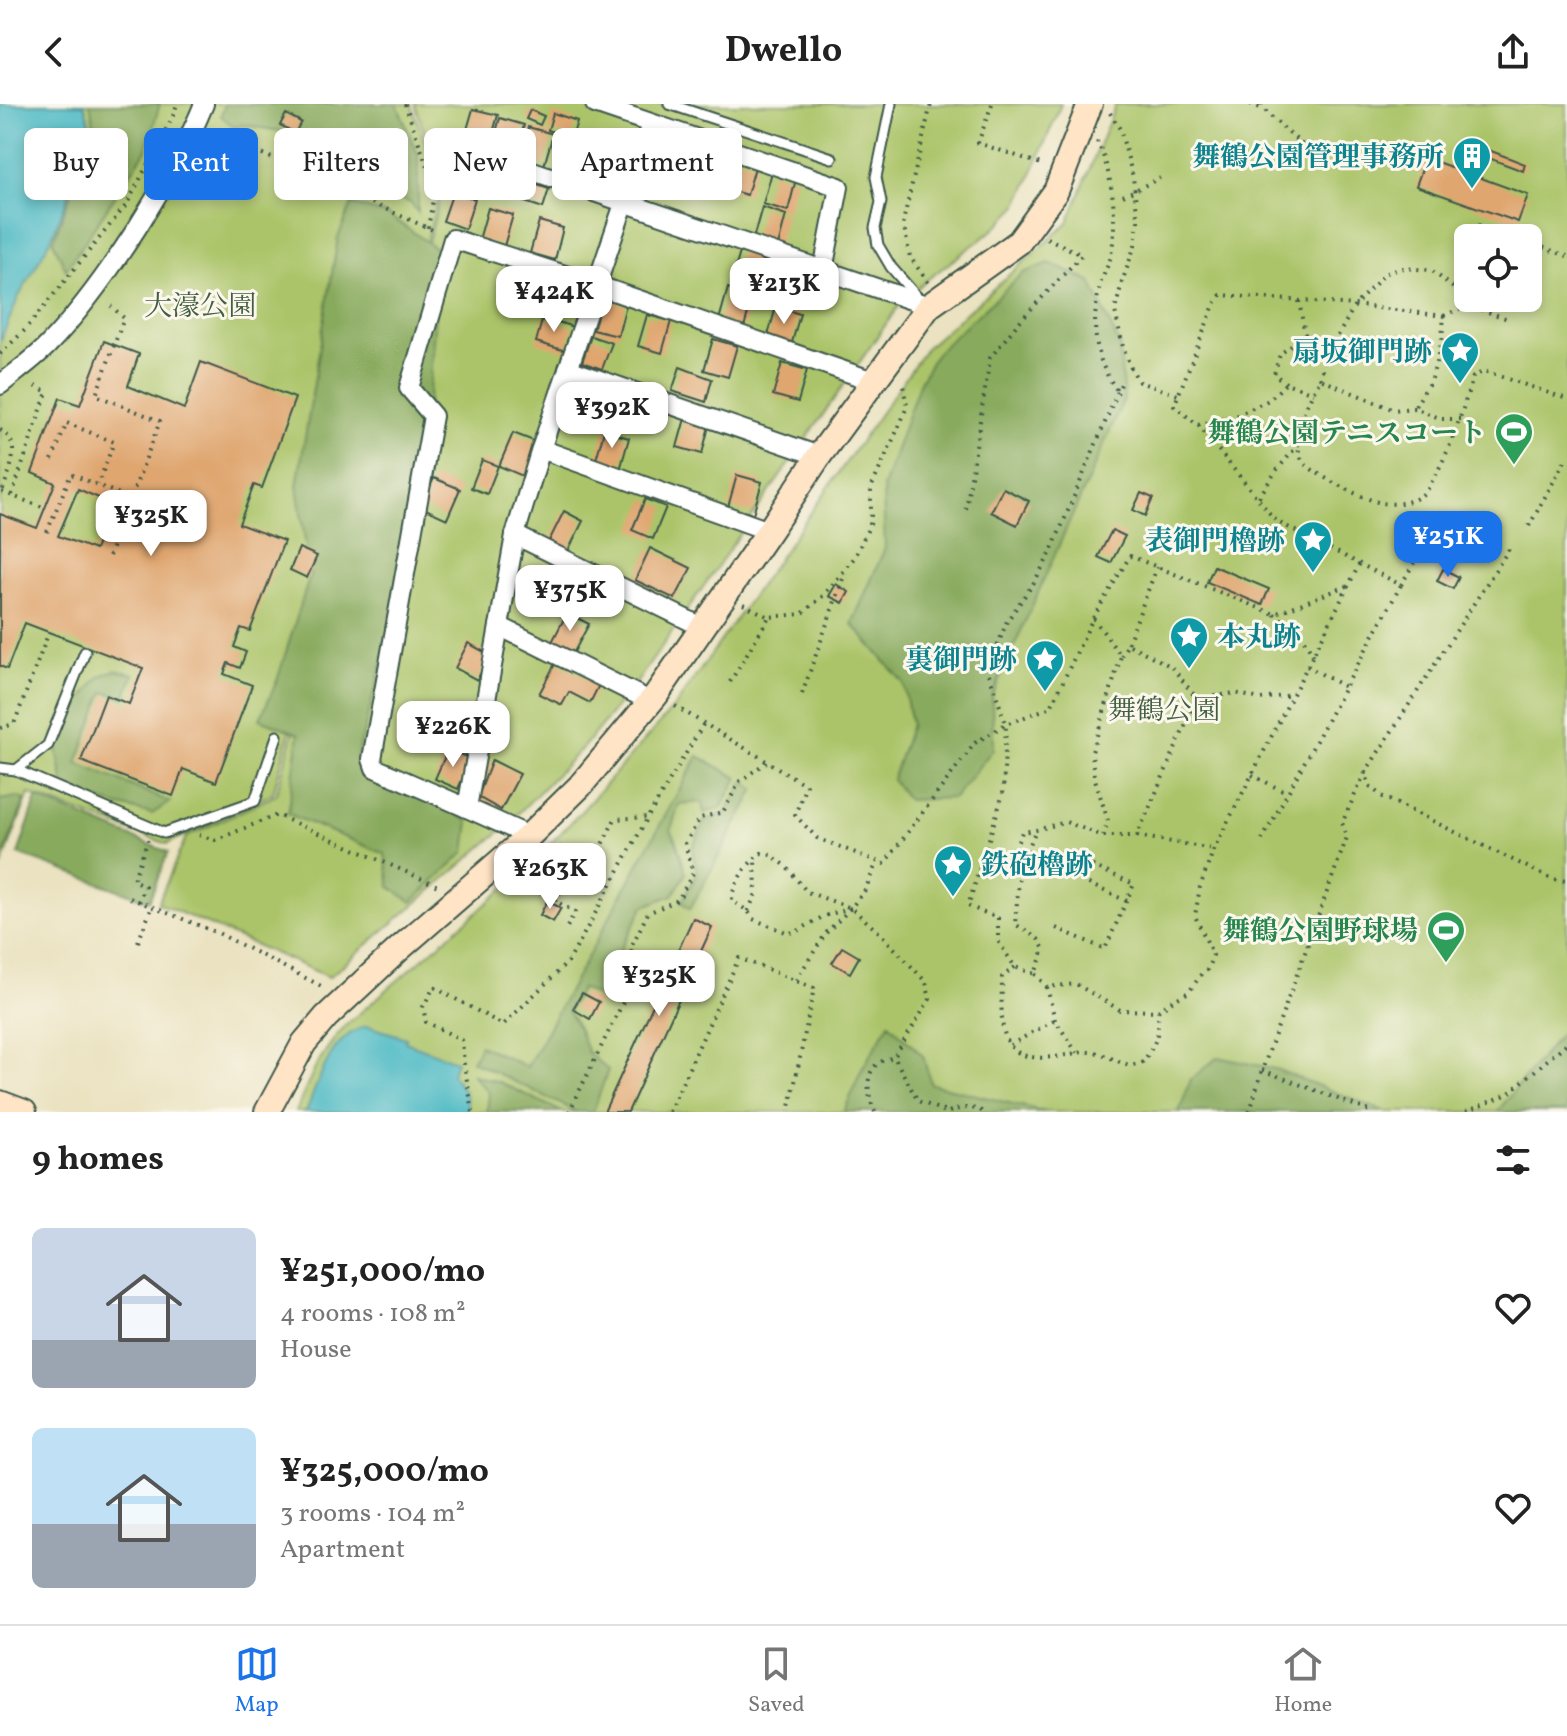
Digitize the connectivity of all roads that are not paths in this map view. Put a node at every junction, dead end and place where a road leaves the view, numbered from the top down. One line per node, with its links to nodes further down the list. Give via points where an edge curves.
1 (204, 104): 15 (street, via 159,194 88,301 46,347)
2 (595, 104): 6 (street)
3 (669, 104): 7 (lane)
4 (891, 104): 12 (lane, via 876,177 881,202 875,228 878,245 915,296)
5 (1090, 104): 12 (street, via 1056,191 1019,242)
6 (651, 124): 9 (street); 10 (street, via 839,187)
7 (832, 158)
8 (536, 173): 9 (street)
9 (624, 203): 10 (street); 11 (street)
10 (823, 270): 12 (street)
11 (596, 285): 13 (street); 14 (street); 27 (street, via 453,239 409,388 433,416 372,759 375,768)
12 (929, 295): 14 (street)
13 (568, 369): 16 (street); 17 (street)
14 (873, 381): 17 (street)
15 (0, 385)
16 (541, 449): 18 (street); 19 (street)
17 (819, 456): 18 (street)
18 (769, 531): 21 (street)
19 (515, 535): 20 (street); 21 (street)
20 (499, 626): 23 (street); 27 (street)
21 (702, 627): 23 (street)
22 (85, 652): 26 (lane, via 48,745)
23 (653, 698): 28 (street, via 580,786)
24 (277, 736): 26 (lane, via 255,801 164,833)
25 (0, 768): 26 (lane)
26 (16, 770)
27 (467, 808): 28 (street)
28 (529, 836): 31 (street, via 326,1017 304,1043)
29 (0, 1103): 30 (street)
30 (24, 1112)
31 (267, 1112)

